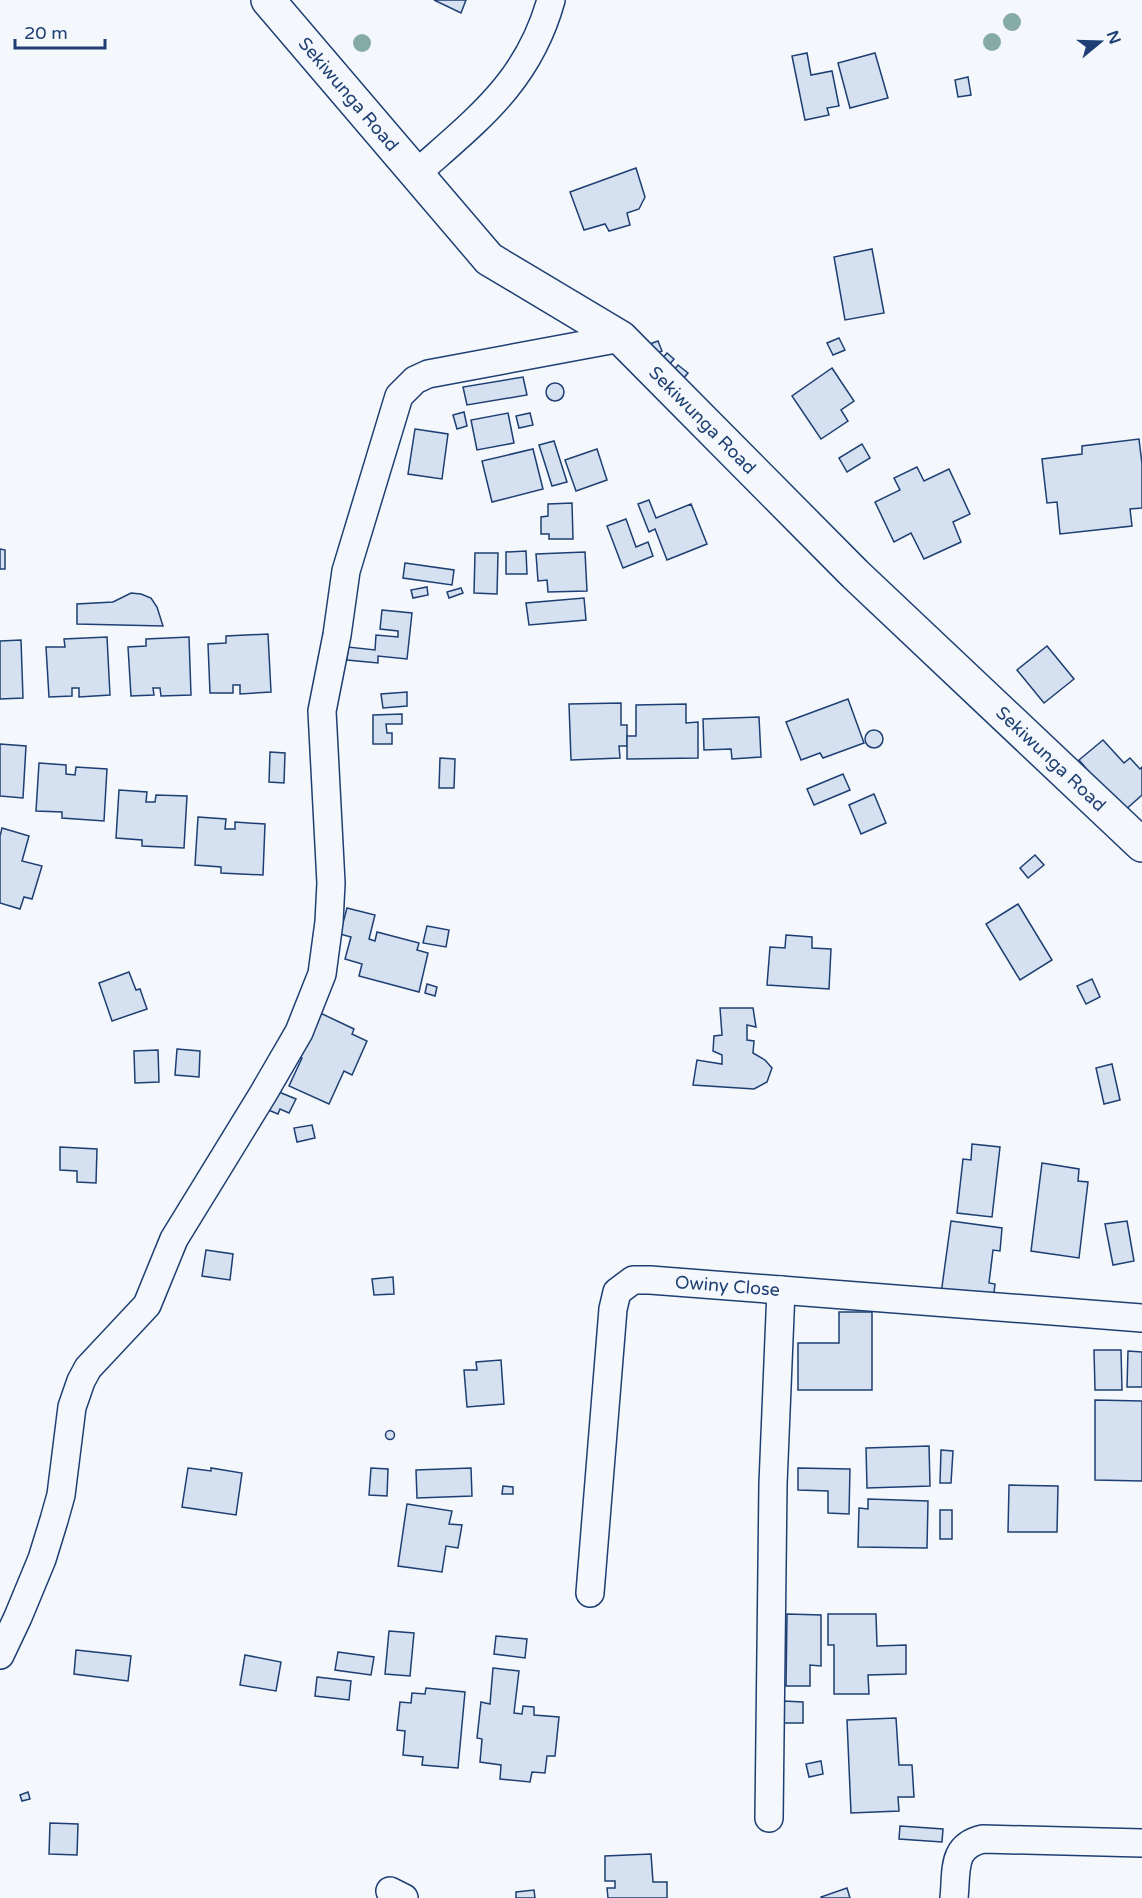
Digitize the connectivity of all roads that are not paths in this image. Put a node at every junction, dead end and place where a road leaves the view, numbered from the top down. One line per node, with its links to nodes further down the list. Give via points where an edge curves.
1 (268, 0): 3 (main road, Sekiwunga Road)
2 (551, 0): 3 (street, via 531,53 504,92)
3 (416, 174): 4 (main road, Sekiwunga Road, via 489,259)
4 (621, 338): 5 (main road, Sekiwunga Road, via 855,574); 9 (street, via 428,374 415,380 399,396 345,571 322,711 331,883 321,974 299,1032 174,1239 147,1305 88,1368 81,1381 72,1407 54,1520 42,1559)
5 (1142, 845)
6 (781, 1290): 7 (street, Owiny Close); 8 (street, Owiny Close, via 633,1280 617,1292); 10 (street, via 773,1484)
7 (1142, 1318)
8 (590, 1593)
9 (0, 1655)
10 (769, 1818)
11 (1142, 1843): 12 (street, via 975,1841 959,1853)
12 (954, 1898)

